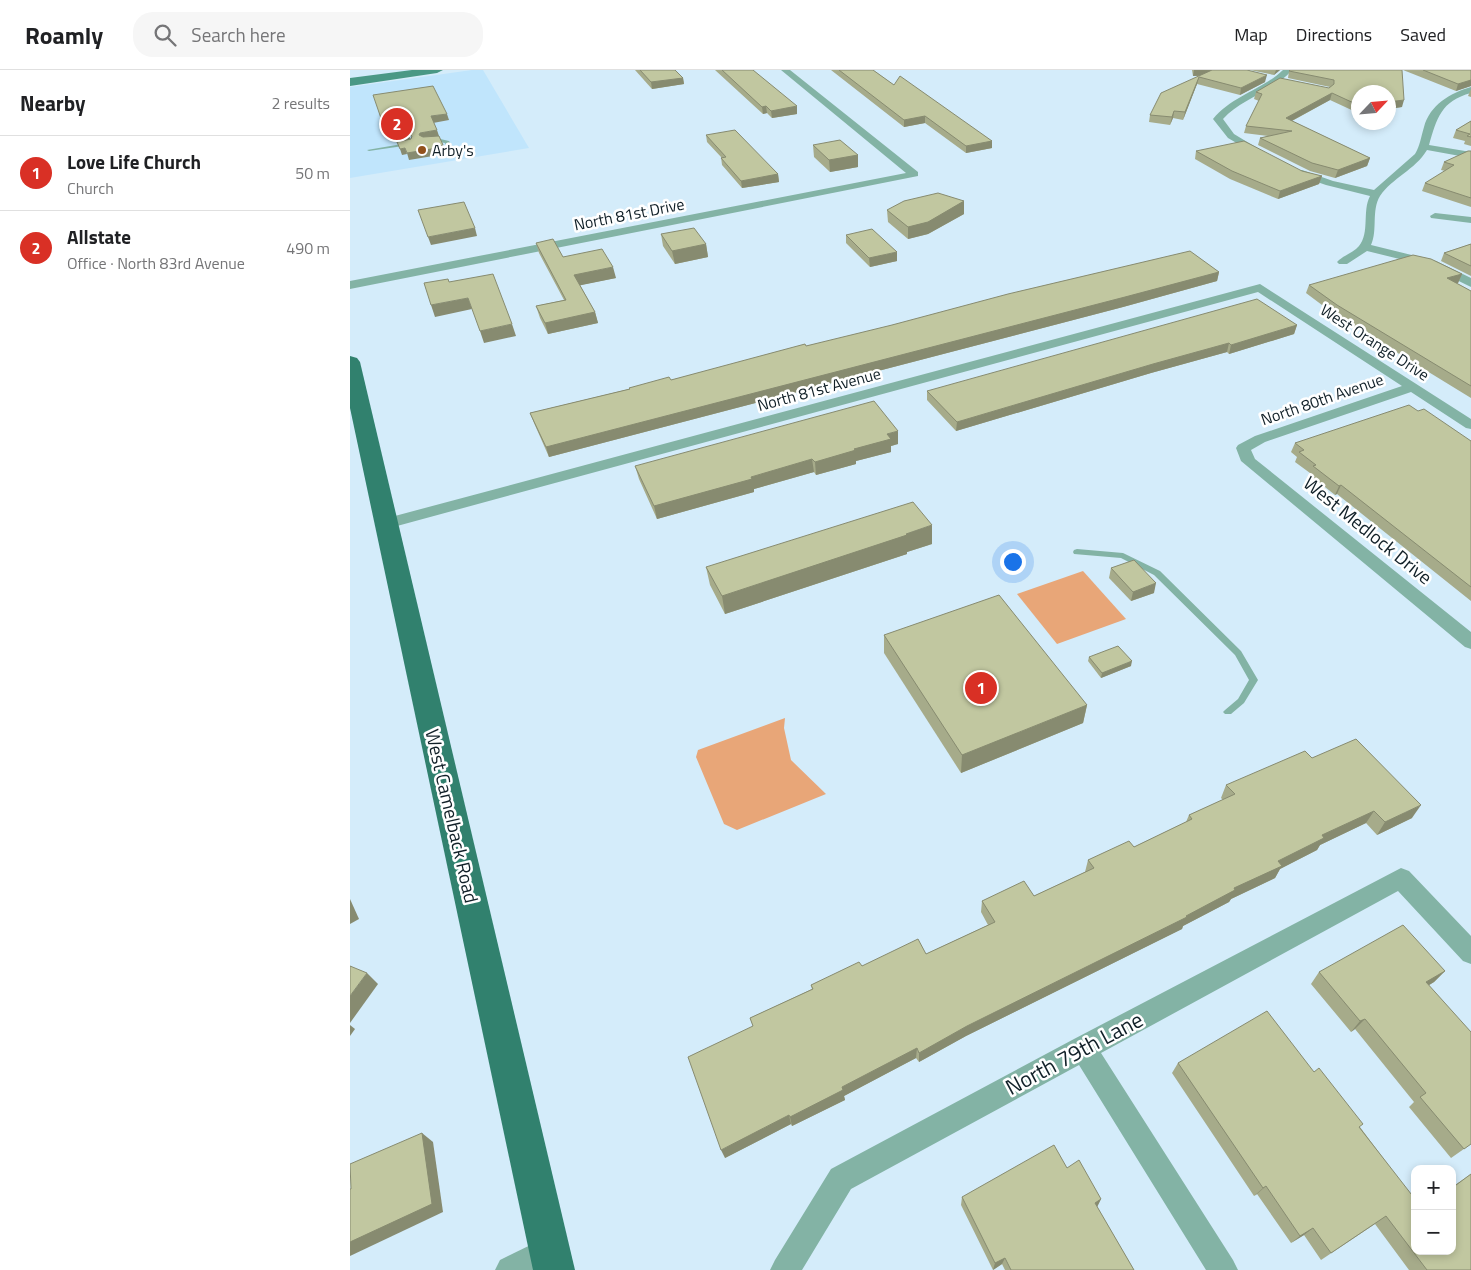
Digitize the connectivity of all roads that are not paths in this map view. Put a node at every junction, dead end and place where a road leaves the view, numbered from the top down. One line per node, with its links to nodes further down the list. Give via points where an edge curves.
1 (437, 70): 6 (main road)
2 (785, 70): 16 (street)
3 (1288, 70): 5 (street)
4 (1262, 77): 5 (street)
5 (1284, 81): 14 (street, via 1224,110 1218,118 1222,129 1236,140)
6 (350, 82)
7 (1471, 90): 10 (street, via 1441,105 1430,121)
8 (425, 141): 13 (lane, via 447,140)
9 (411, 143): 11 (lane)
10 (1425, 147): 12 (street); 17 (street)
11 (368, 150)
12 (1471, 155)
13 (454, 156)
14 (1274, 160)
15 (1290, 167): 17 (street, via 1330,183)
16 (914, 174): 23 (street, North 81st Drive)
17 (1376, 194): 20 (street)
18 (1435, 216): 19 (street)
19 (1471, 220)
20 (1364, 247): 21 (street); 22 (street, via 1432,263)
21 (1343, 262)
22 (1471, 283)
23 (350, 284)
24 (1260, 288): 26 (street, West Orange Drive); 29 (street, North 81st Avenue)
25 (350, 362): 29 (main road, West Camelback Road)
26 (1413, 387): 27 (street, West Orange Drive); 28 (street, North 80th Avenue, via 1260,439)
27 (1471, 425)
28 (1243, 448): 31 (street, West Medlock Drive, via 1249,460)
29 (386, 524): 35 (main road, West Camelback Road)
30 (1077, 552): 32 (lane, via 1123,556 1157,572 1238,653 1254,680 1241,701)
31 (1471, 642)
32 (1228, 712)
33 (1471, 953): 34 (street, North 79th Lane, via 1401,878)
34 (1083, 1048): 37 (street, North 79th Lane, via 841,1179); 38 (street)
35 (551, 1260): 36 (street)
36 (510, 1270)
37 (785, 1270)
38 (1223, 1270)

